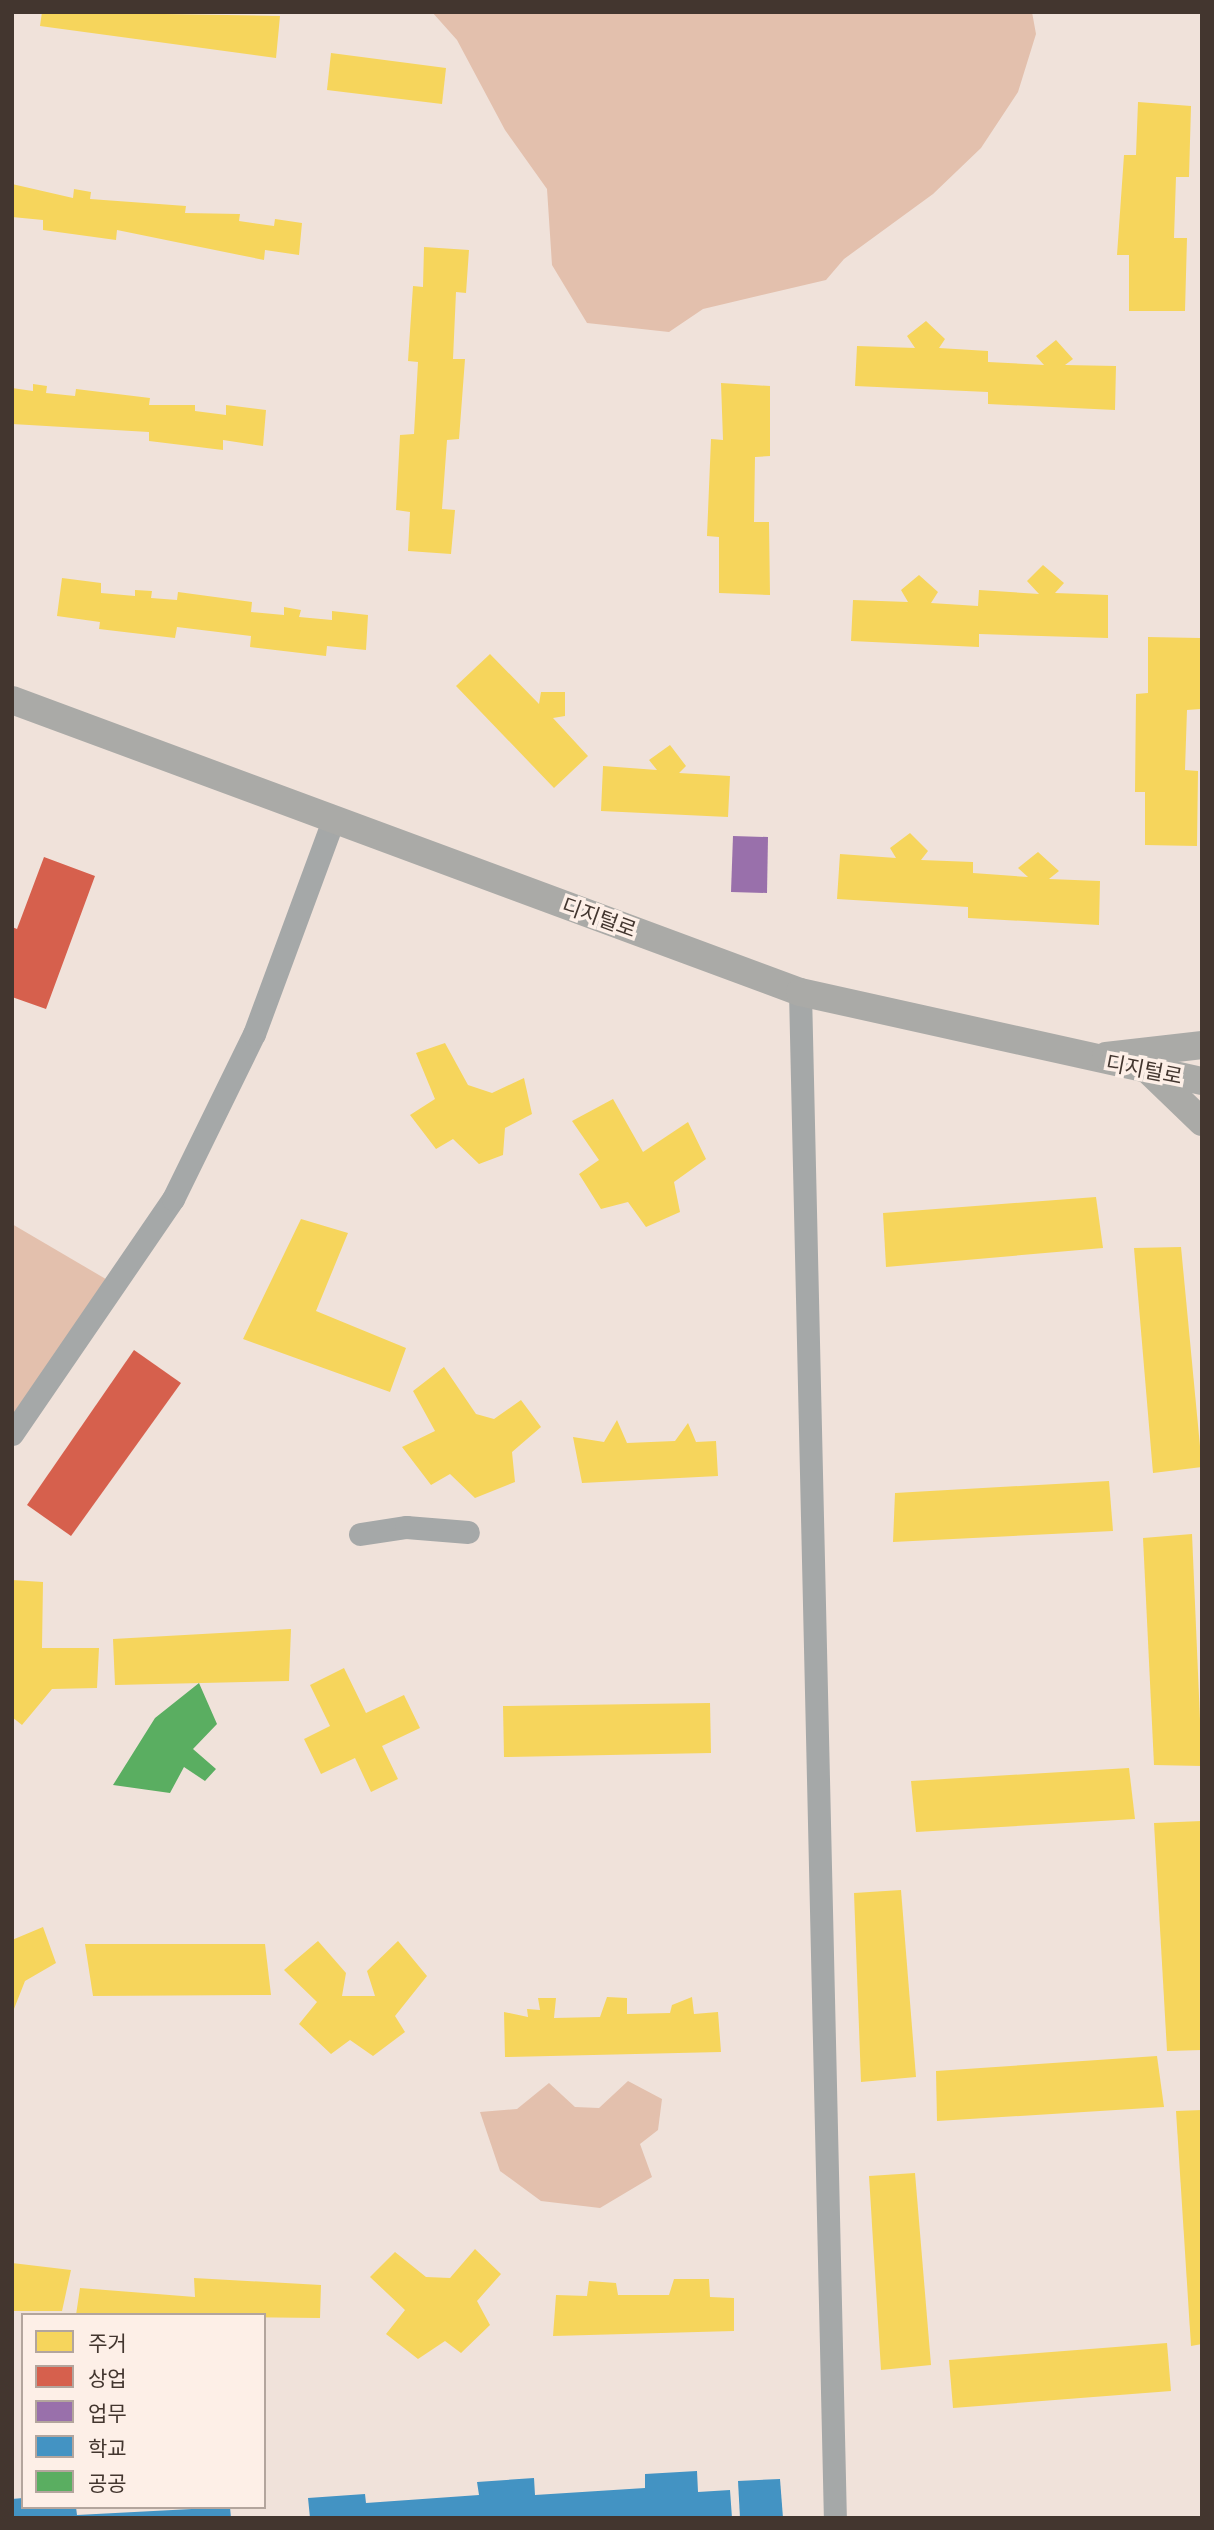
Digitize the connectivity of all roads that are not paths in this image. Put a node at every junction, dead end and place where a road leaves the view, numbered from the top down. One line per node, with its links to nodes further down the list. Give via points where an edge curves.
1 (12, 700): 2 (main road, 디지털로)
2 (332, 821): 3 (main road, 디지털로); 9 (street, via 254,1034 173,1199)
3 (800, 992): 5 (main road, 디지털로); 12 (street)
4 (1202, 1045): 5 (main road)
5 (1090, 1059): 6 (main road, 디지털로)
6 (1150, 1072): 7 (main road, 디지털로); 8 (main road)
7 (1202, 1081)
8 (1202, 1122)
9 (12, 1434)
10 (467, 1532): 11 (street, via 406,1527)
11 (360, 1534)
12 (835, 2518)

